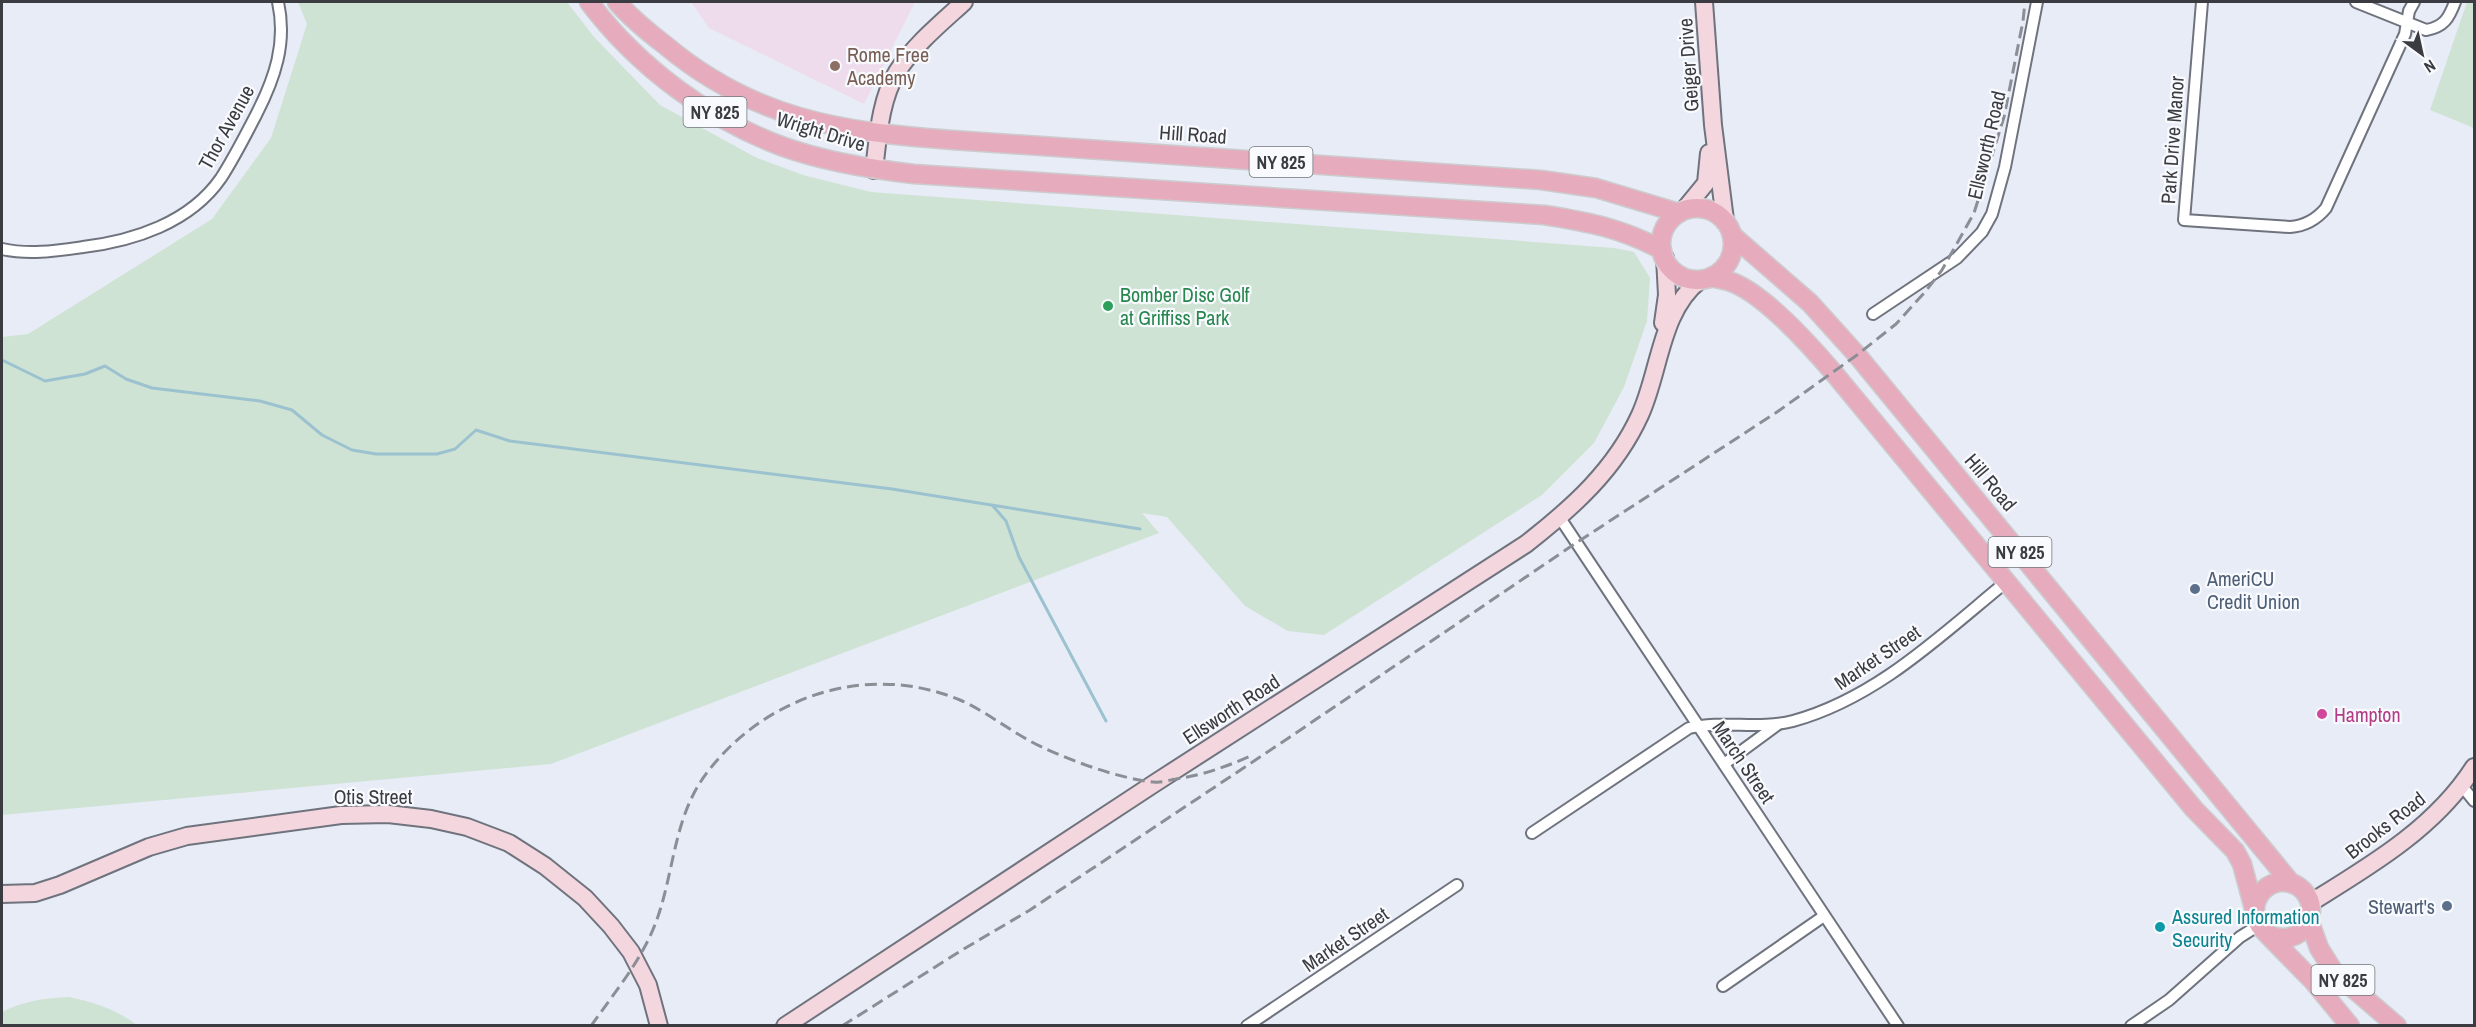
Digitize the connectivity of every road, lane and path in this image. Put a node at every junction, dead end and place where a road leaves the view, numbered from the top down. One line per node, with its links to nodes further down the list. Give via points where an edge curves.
1 (278, 2): 17 (street, Thor Avenue, via 282,36 278,64 242,143 205,196 147,234 112,244 23,254)
2 (589, 2): 14 (main road, Wright Drive / NY 825, via 657,73 731,122 818,158)
3 (617, 2): 13 (main road, Wright Drive / NY 825, via 680,58 754,101 802,119)
4 (964, 2): 13 (street, via 898,71 885,101)
5 (1704, 2): 12 (street, Geiger Drive)
6 (2037, 2): 20 (street, Ellsworth Road, via 2005,166 1987,223 1957,258)
7 (2202, 2): 11 (street, Park Drive Manor, via 2184,220 2290,227 2319,216 2373,106)
8 (2356, 2): 11 (street)
9 (2414, 2): 11 (street)
10 (2455, 2): 11 (street, via 2450,17 2434,29)
11 (2407, 24)
12 (1713, 125): 15 (street, Geiger Drive, via 1706,183); 16 (street, Geiger Drive)
13 (879, 135): 14 (street); 15 (main road, Hill Road / NY 825, via 1541,180 1596,188)
14 (873, 170): 18 (main road, NY 825, via 1544,215 1627,232)
15 (1682, 212): 16 (main road, NY 825, via 1706,209 1716,213); 18 (main road, via 1665,229)
16 (1729, 228): 19 (main road, via 1731,256 1726,265); 31 (main road, Hill Road / NY 825, via 1810,303 1857,355)
17 (2, 249)
18 (1663, 254): 19 (main road, NY 825, via 1670,268 1679,274 1689,279); 21 (street, Ellsworth Road, via 1668,295)
19 (1705, 278): 21 (street, Ellsworth Road, via 1680,300); 23 (main road, NY 825, via 1733,283 1749,292 1812,348)
20 (1873, 314)
21 (1652, 383): 22 (street, Ellsworth Road, via 1640,415 1613,461)
22 (1560, 518): 25 (street, March Street); 40 (street, Ellsworth Road, via 1526,544)
23 (2006, 582): 24 (street, Market Street, via 1873,686 1834,707); 36 (main road, NY 825, via 2194,809 2235,851)
24 (1780, 723): 25 (street, Market Street); 26 (street)
25 (1698, 726): 26 (street, March Street); 30 (street, Market Street, via 1680,732)
26 (1724, 764): 35 (street, March Street)
27 (2475, 767): 28 (street, Brooks Road)
28 (2462, 786): 29 (street); 34 (street, Brooks Road, via 2399,845)
29 (2475, 801)
30 (1532, 833)
31 (2291, 884): 34 (main road, NY 825, via 2299,888); 36 (main road, via 2281,882 2264,890 2255,906)
32 (1457, 885): 38 (street, Market Street)
33 (2, 894): 39 (street, Otis Street, via 35,893 149,847 187,836 341,815 388,814 431,819 509,843 585,898 631,952 648,985)
34 (2309, 912): 36 (main road, via 2305,928 2290,937 2272,936); 44 (main road, NY 825, via 2319,948 2334,972)
35 (1824, 916): 37 (street); 41 (street, March Street)
36 (2260, 924): 42 (street, via 2169,1000); 43 (main road, NY 825)
37 (1723, 986)
38 (1251, 1024)
39 (659, 1026)
40 (786, 1026)
41 (1898, 1026)
42 (2131, 1026)
43 (2350, 1026)
44 (2397, 1026)

